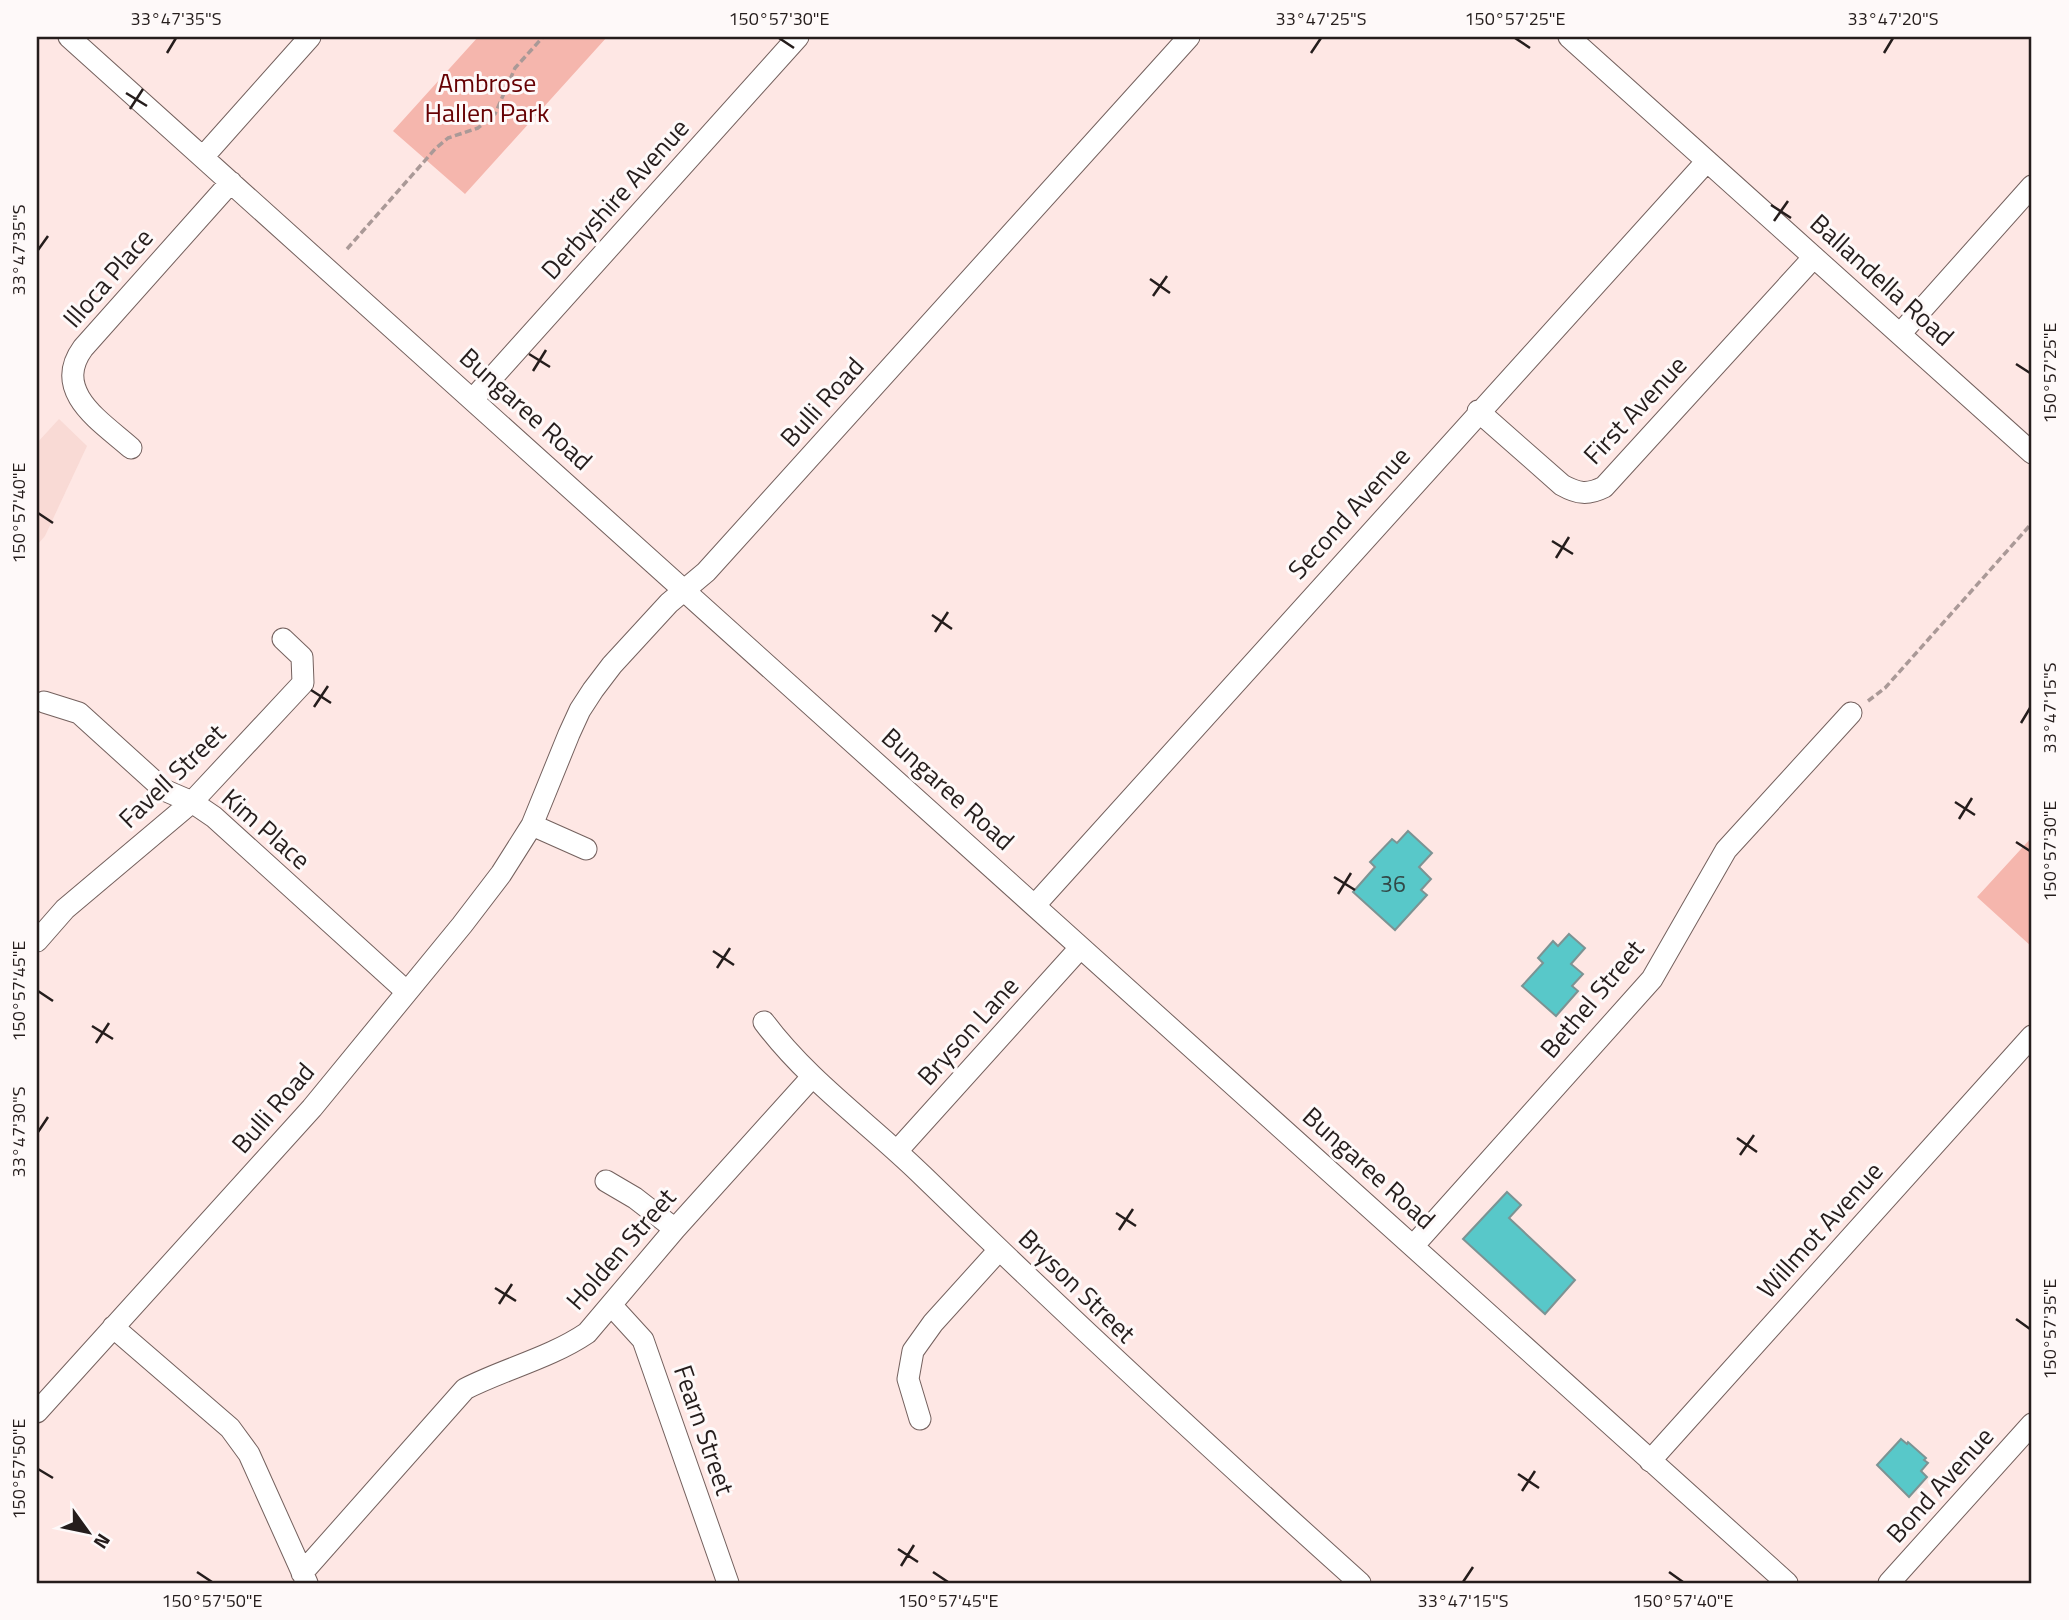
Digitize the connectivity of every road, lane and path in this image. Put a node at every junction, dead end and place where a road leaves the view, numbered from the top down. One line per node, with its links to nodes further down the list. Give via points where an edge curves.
1 (69, 37): 7 (street, Bungaree Road)
2 (310, 37): 7 (street)
3 (543, 37): 11 (path, via 515,68 495,114 478,128 448,138 436,148)
4 (798, 37): 14 (street, Derbyshire Avenue)
5 (1189, 37): 19 (street, Bulli Road)
6 (1569, 37): 8 (street, Ballandella Road)
7 (203, 157): 9 (street, Bungaree Road)
8 (1707, 161): 12 (street, Ballandella Road); 15 (street, Second Avenue)
9 (231, 182): 14 (street, Bungaree Road); 16 (street, Illoca Place, via 75,361 72,377 78,399)
10 (2032, 186): 13 (street)
11 (346, 249)
12 (1814, 257): 13 (street, Ballandella Road); 15 (street, First Avenue, via 1604,487 1591,493 1562,485)
13 (1900, 334): 17 (street, Ballandella Road)
14 (473, 399): 19 (street, Bungaree Road)
15 (1478, 411): 26 (street, Second Avenue)
16 (131, 448)
17 (2032, 453)
18 (2032, 523): 22 (path, via 1885,688)
19 (686, 590): 24 (street, Bulli Road, via 669,603 593,690 569,734); 26 (street, Bungaree Road)
20 (283, 639): 23 (street, Favell Street, via 302,657 303,683)
21 (44, 702): 23 (street, Kim Place, via 79,713 164,790)
22 (1851, 713): 36 (street, Bethel Street, via 1726,850 1652,979)
23 (192, 802): 27 (street, Favell Street, via 65,909); 29 (street, Kim Place)
24 (532, 825): 25 (street); 29 (street, Bulli Road, via 501,874)
25 (586, 849)
26 (1035, 905): 28 (street, Bungaree Road)
27 (37, 941)
28 (1080, 948): 33 (street, Bryson Lane); 36 (street, Bungaree Road)
29 (407, 992): 39 (street, Bulli Road, via 312,1108)
30 (764, 1022): 32 (street, Bryson Street)
31 (2032, 1036): 43 (street, Willmot Avenue)
32 (813, 1077): 33 (street, Bryson Street); 35 (street, Holden Street)
33 (897, 1151): 37 (street, Bryson Street)
34 (606, 1181): 35 (street)
35 (675, 1229): 38 (street, Holden Street)
36 (1414, 1245): 43 (street, Bungaree Road)
37 (999, 1250): 41 (street, via 913,1351 908,1379); 46 (street, Bryson Street)
38 (611, 1305): 44 (street, Holden Street, via 587,1333 569,1345 464,1389); 45 (street, Fearn Street, via 643,1340)
39 (113, 1327): 40 (street, Bulli Road); 44 (street, via 230,1428 249,1454)
40 (37, 1412)
41 (920, 1419)
42 (2032, 1424): 48 (street, Bond Avenue)
43 (1650, 1461): 47 (street, Bungaree Road)
44 (305, 1578)
45 (727, 1583)
46 (1360, 1583)
47 (1787, 1583)
48 (1889, 1583)

